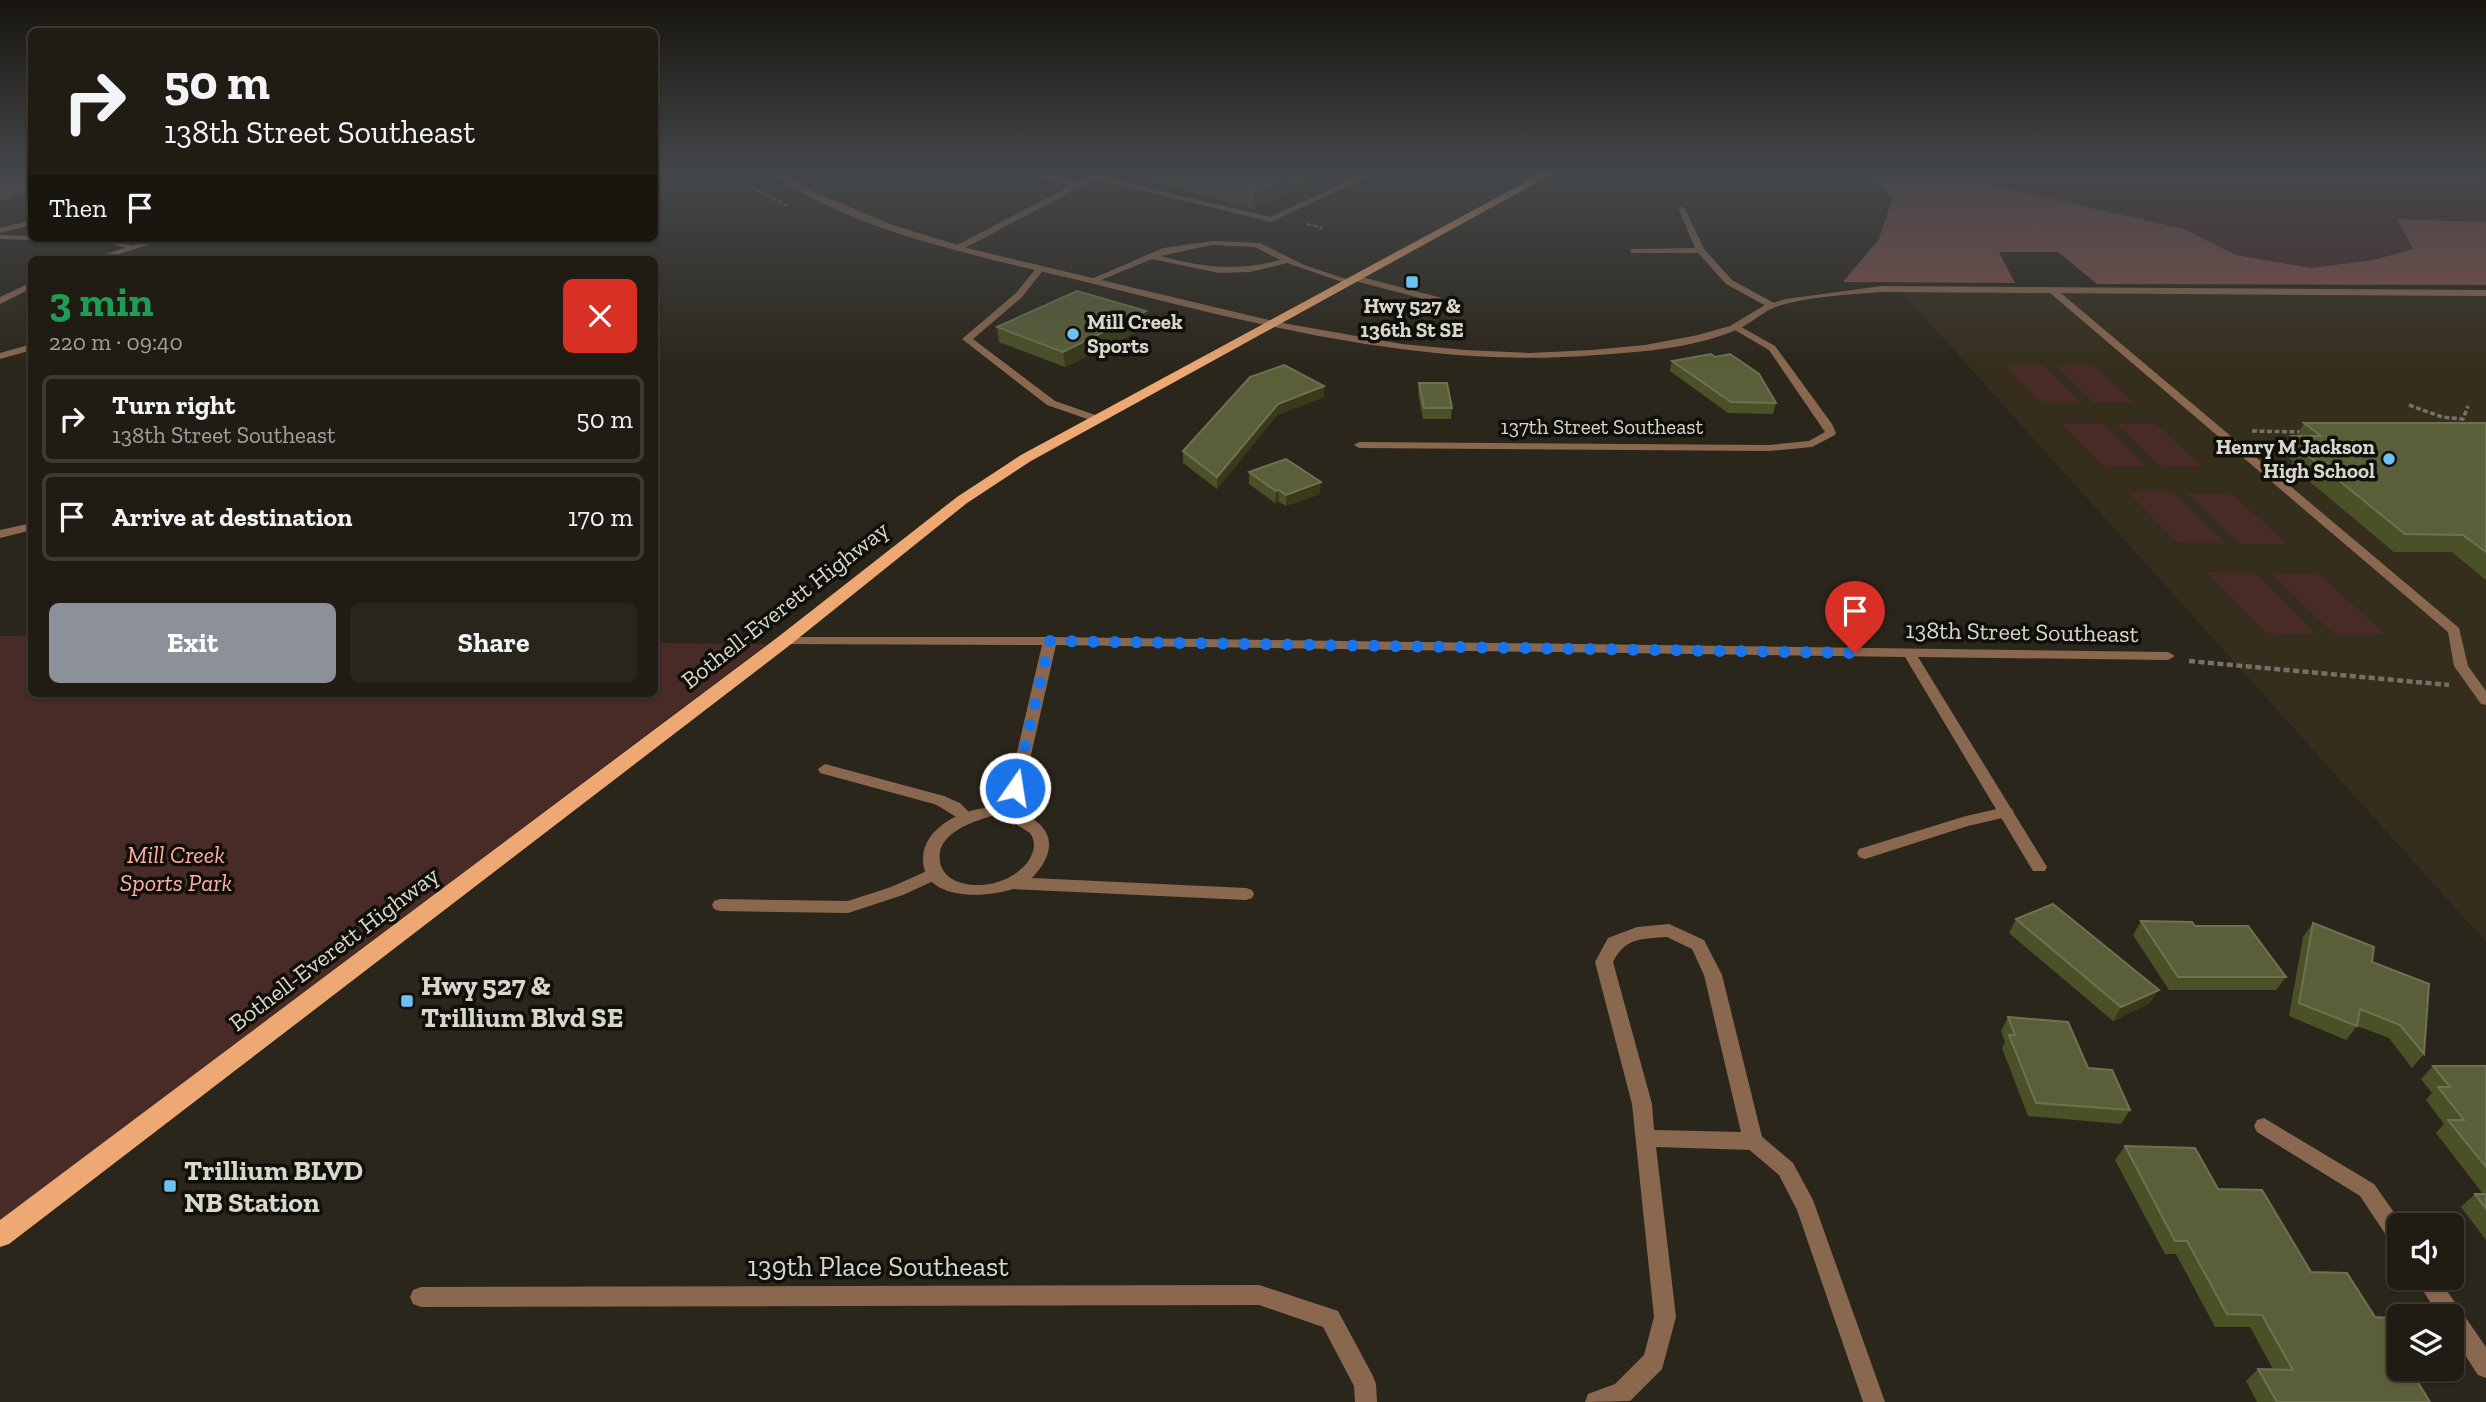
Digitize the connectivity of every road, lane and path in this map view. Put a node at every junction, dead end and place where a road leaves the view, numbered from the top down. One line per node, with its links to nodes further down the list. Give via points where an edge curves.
1 (924, 237): 8 (street)
2 (978, 237): 8 (street)
3 (1432, 237): 15 (main road, Bothell-Everett Highway)
4 (1694, 237): 9 (street)
5 (111, 242): 7 (street)
6 (149, 242): 7 (street)
7 (130, 247): 11 (street)
8 (960, 247): 14 (street)
9 (1700, 250): 10 (street); 22 (street, via 1730,282)
10 (1634, 251)
11 (103, 256)
12 (1152, 256): 13 (street, via 1217,272); 13 (street, via 1212,243 1257,245); 16 (street)
13 (1286, 261): 15 (street)
14 (1041, 268): 16 (street); 29 (street, via 1019,295 967,340 1051,403)
15 (1354, 280): 20 (street); 23 (main road, Bothell-Everett Highway)
16 (1091, 281): 23 (street)
17 (28, 286): 21 (street)
18 (2053, 291): 19 (street); 22 (street, via 1881,289); 41 (street, via 2454,631 2461,666)
19 (2486, 293)
20 (1439, 300)
21 (0, 301)
22 (1770, 306): 24 (street)
23 (1273, 325): 24 (street, via 1427,349 1499,355 1660,346); 29 (main road, Bothell-Everett Highway)
24 (1735, 327): 34 (street, 137th Street Southeast, via 1772,348 1831,433 1812,444 1769,448)
25 (28, 348): 26 (street)
26 (0, 356)
27 (2409, 405): 30 (path, via 2442,419)
28 (2468, 406): 30 (path, via 2463,419)
29 (1097, 419): 37 (main road, Bothell-Everett Highway, via 962,500)
30 (2455, 419): 31 (path)
31 (2467, 427)
32 (2253, 431): 33 (path)
33 (2309, 432)
34 (1359, 444)
35 (28, 527): 36 (street)
36 (0, 534)
37 (784, 641): 38 (street, 138th Street Southeast); 57 (main road, Bothell-Everett Highway)
38 (1050, 641): 39 (street, 138th Street Southeast); 45 (street)
39 (1910, 654): 40 (street, 138th Street Southeast); 44 (street)
40 (2168, 656): 41 (path)
41 (2475, 688): 42 (street)
42 (2486, 701)
43 (825, 768): 46 (street, via 939,800)
44 (2006, 812): 47 (street); 48 (street)
45 (1010, 813): 46 (street, via 992,811); 50 (street, via 1035,827 1042,849 1032,868)
46 (966, 817): 49 (street, via 942,831 933,843 930,856)
47 (1866, 853)
48 (2039, 867)
49 (936, 873): 50 (street, via 957,887 975,891); 52 (street, via 848,907)
50 (1013, 883): 51 (street)
51 (1246, 894)
52 (720, 905)
53 (2264, 1126): 56 (street, via 2367,1189)
54 (1646, 1138): 55 (street); 55 (street, via 1642,1104 1605,962 1614,943 1637,933 1670,930 1698,945 1713,975); 62 (street, via 1665,1317 1654,1361 1622,1393)
55 (1753, 1141): 63 (street, via 1786,1169 1806,1208)
56 (2387, 1219)
57 (0, 1235)
58 (2434, 1290): 60 (street)
59 (421, 1297): 61 (street, 139th Place Southeast, via 1259,1295 1330,1319 1365,1384)
60 (2486, 1367)
61 (1366, 1402)
62 (1596, 1402)
63 (1874, 1402)

